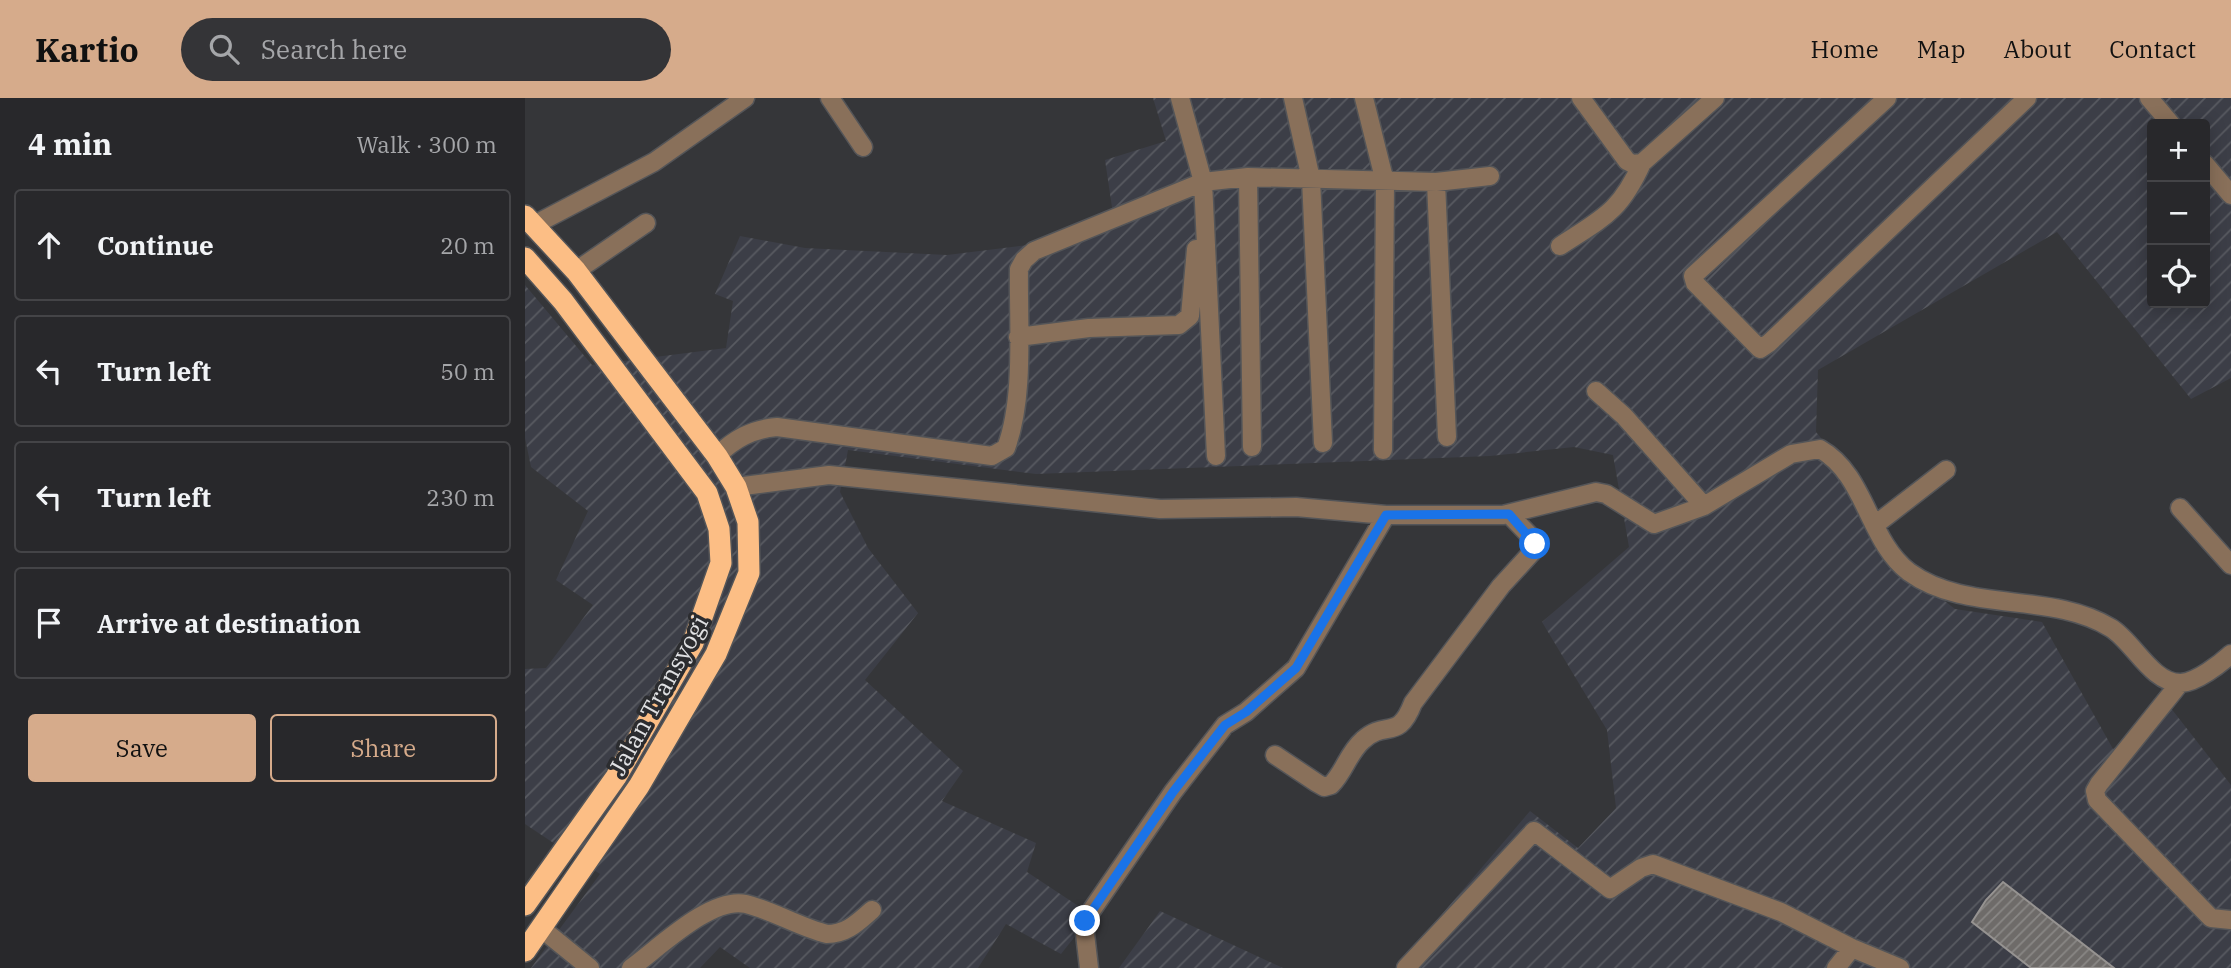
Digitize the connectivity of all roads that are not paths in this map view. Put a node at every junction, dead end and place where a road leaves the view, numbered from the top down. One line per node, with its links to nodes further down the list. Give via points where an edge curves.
1 (745, 98): 22 (street, via 654,162)
2 (830, 98): 12 (street)
3 (1181, 98): 20 (street)
4 (1293, 98): 17 (street)
5 (1364, 98): 18 (street)
6 (1581, 98): 13 (street, via 1627,161)
7 (1715, 98): 13 (street)
8 (1887, 98): 9 (street, via 1693,276 1760,349)
9 (2027, 98)
10 (2149, 98): 11 (street)
11 (2167, 119)
12 (863, 147)
13 (1642, 163): 24 (street, via 1613,212)
14 (2210, 170): 21 (street)
15 (1490, 176): 19 (street)
16 (1248, 177): 17 (street); 20 (street); 31 (street)
17 (1311, 179): 18 (street); 30 (street)
18 (1385, 182): 19 (street); 32 (street)
19 (1436, 182): 29 (street)
20 (1199, 184): 27 (street, via 1028,255 1019,269); 27 (street, via 1196,263 1190,316 1184,323); 34 (street)
21 (2230, 194)
22 (529, 221): 26 (highway, Jalan Transyogi)
23 (646, 223): 26 (street)
24 (1560, 246)
25 (525, 258): 46 (highway, Jalan Transyogi, via 563,301 707,493 719,529 721,563 693,643 609,788)
26 (576, 271): 33 (highway, Jalan Transyogi)
27 (1018, 337): 33 (street, via 1012,431 1006,448 992,456 777,428 760,428)
28 (1596, 391): 37 (street)
29 (1447, 437)
30 (1323, 443)
31 (1252, 447)
32 (1383, 450)
33 (716, 456): 36 (highway, Jalan Transyogi)
34 (1216, 456)
35 (1946, 470): 41 (street)
36 (736, 487): 40 (street, via 829,475 1160,509 1296,507); 49 (highway, Jalan Transyogi, via 748,522 749,573 716,654 639,786)
37 (1704, 506): 39 (street, via 1650,524 1596,492); 41 (street, via 1791,454 1820,449 1844,469)
38 (2180, 508): 42 (street)
39 (1509, 514): 40 (street); 45 (street, via 1533,539 1534,550 1501,586 1413,703 1403,723 1361,741 1331,785 1324,787)
40 (1386, 515): 54 (street, via 1296,668 1225,725 1087,917)
41 (1875, 525): 44 (street, via 1898,562 1927,582 1964,593 2087,614 2115,630 2165,678)
42 (2231, 565)
43 (2229, 658): 44 (street)
44 (2181, 683): 48 (street, via 2095,791 2097,800 2211,918)
45 (1275, 755)
46 (525, 905)
47 (872, 910): 53 (street, via 853,927 827,934 745,904 729,903 710,909)
48 (2231, 920)
49 (542, 929): 51 (highway, Jalan Transyogi); 52 (street)
50 (1852, 948): 55 (street, via 1781,912 1653,864 1610,889 1537,831 1531,831); 56 (street); 57 (street)
51 (525, 951)
52 (590, 968)
53 (631, 968)
54 (1089, 968)
55 (1406, 968)
56 (1836, 968)
57 (1900, 968)

